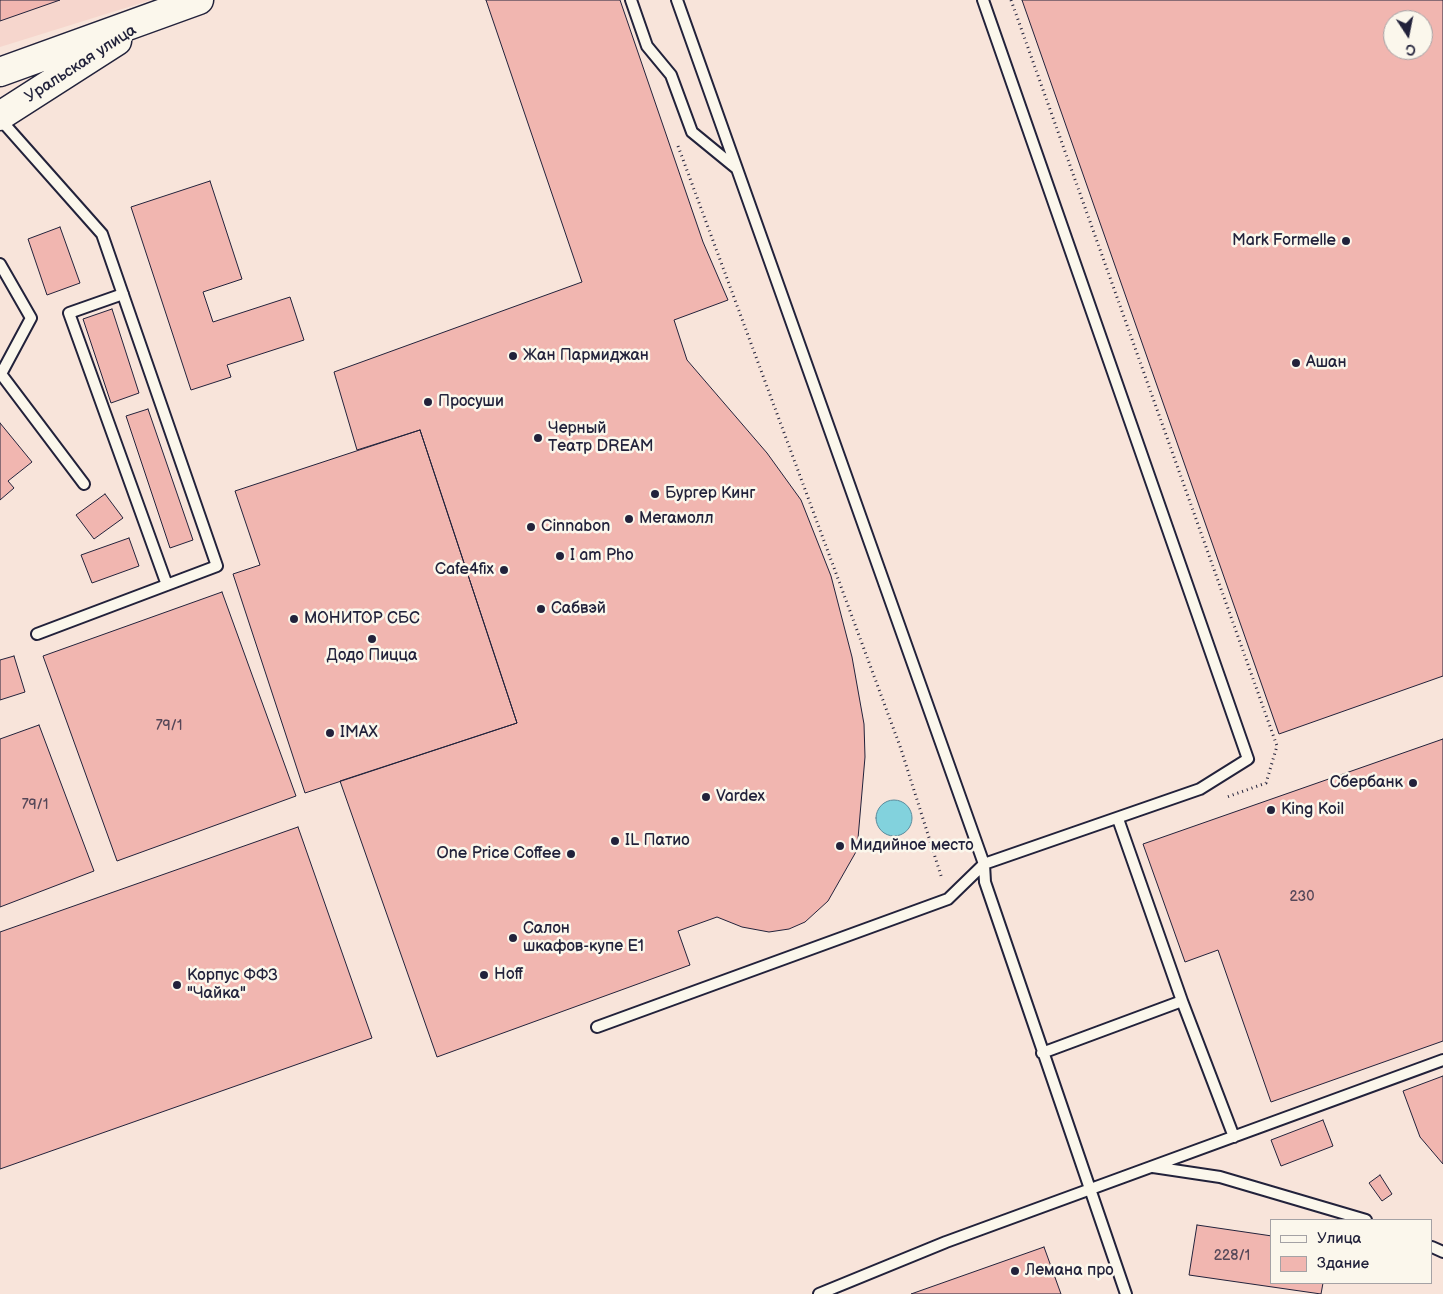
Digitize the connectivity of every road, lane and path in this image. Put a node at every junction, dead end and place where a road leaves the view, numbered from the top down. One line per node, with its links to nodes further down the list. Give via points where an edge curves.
1 (199, 0): 6 (main road, Уральская улица)
2 (631, 0): 10 (lane, via 647,46 671,75 692,132)
3 (677, 0): 10 (lane)
4 (983, 0): 17 (lane, via 1248,759 1200,790)
5 (1011, 0): 16 (path, via 1277,746 1266,783)
6 (162, 12): 7 (main road, Уральская улица); 8 (main road, Уральская улица)
7 (0, 72)
8 (0, 118): 12 (lane, via 102,234)
9 (676, 140): 19 (path, via 901,749)
10 (737, 168): 18 (lane)
11 (0, 264): 13 (lane, via 30,318 1,374)
12 (123, 294): 14 (lane, via 217,566); 14 (lane, via 69,313)
13 (84, 484)
14 (167, 585): 15 (lane)
15 (37, 634)
16 (1223, 798)
17 (1118, 819): 18 (lane); 20 (lane)
18 (984, 864): 19 (lane); 22 (lane, via 985,882)
19 (948, 899): 21 (lane)
20 (1182, 1001): 22 (lane); 24 (lane)
21 (597, 1027)
22 (1042, 1053): 26 (lane)
23 (1443, 1060): 24 (lane)
24 (1234, 1137): 25 (lane)
25 (1152, 1167): 26 (lane); 27 (lane, via 1220,1177)
26 (1090, 1190): 28 (lane, via 946,1242); 29 (lane)
27 (1363, 1219)
28 (819, 1294)
29 (1126, 1294)

